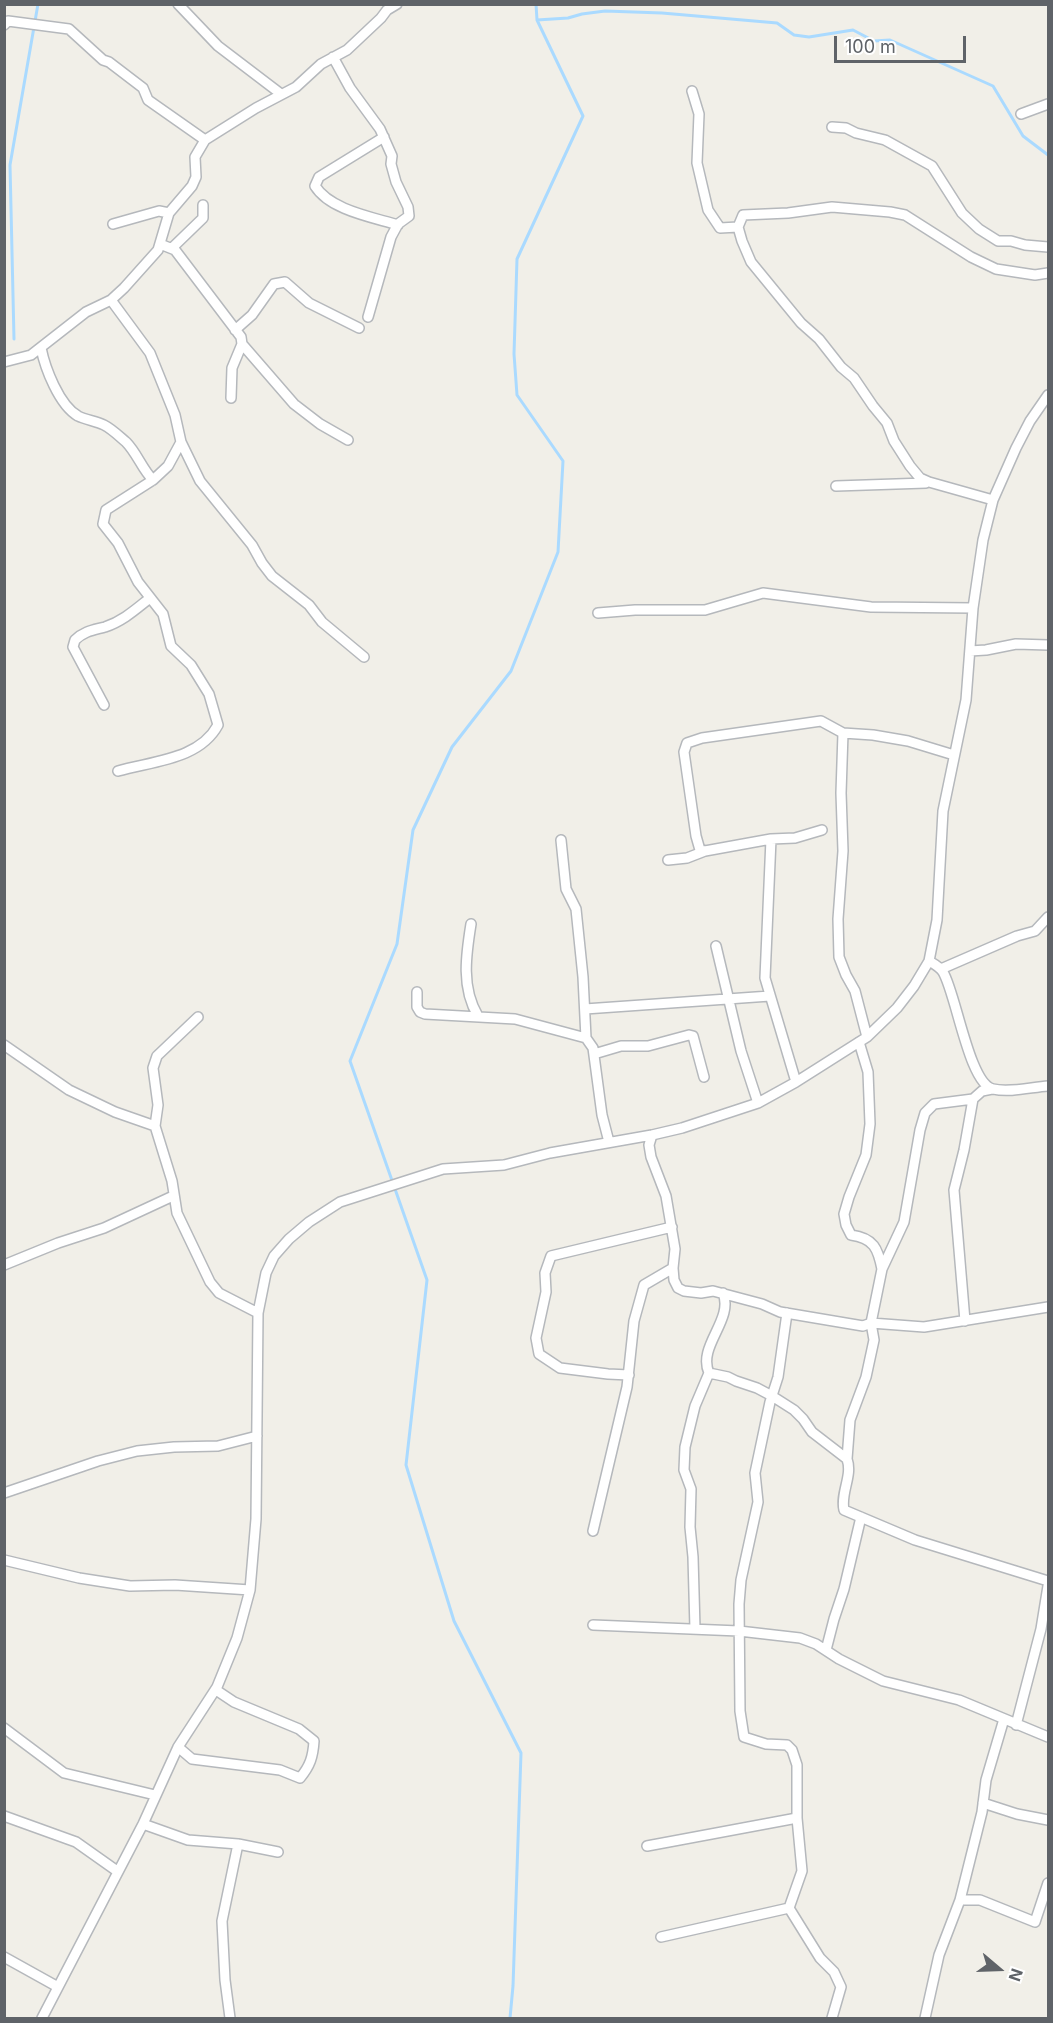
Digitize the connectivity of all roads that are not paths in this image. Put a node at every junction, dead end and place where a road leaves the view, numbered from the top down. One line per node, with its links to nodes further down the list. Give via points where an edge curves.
1 (178, 4): 7 (street, via 218,46)
2 (397, 4): 3 (street)
3 (386, 7): 5 (street, via 381,18 347,50)
4 (4, 25): 12 (street, via 8,21 69,29 103,60 143,88 148,100)
5 (333, 57): 7 (street); 11 (street)
6 (692, 91): 17 (street, via 699,114 697,163 708,210 720,228)
7 (281, 94): 12 (street)
8 (1048, 104): 9 (street)
9 (1021, 114)
10 (832, 127): 19 (street, via 885,140 932,166 962,213 998,242)
11 (384, 137): 16 (street, via 396,182 408,207 409,216); 16 (street, via 319,177 315,186 328,200)
12 (205, 140): 14 (street, via 195,157 196,177 192,186)
13 (203, 205): 20 (street, via 202,218)
14 (169, 213): 15 (street, via 159,211); 18 (street)
15 (113, 224)
16 (398, 225): 23 (street)
17 (738, 227): 21 (street, via 743,215 832,207 890,212 905,215 996,269); 34 (street, via 751,262 801,323 854,378 887,423 910,466)
18 (160, 244): 20 (street); 22 (street)
19 (1048, 247)
20 (172, 248): 25 (street)
21 (1048, 273)
22 (111, 300): 27 (street, via 86,312); 32 (street, via 150,353 176,415)
23 (368, 317)
24 (359, 328): 25 (street, via 309,303 285,282 274,284 252,315)
25 (235, 330): 26 (street)
26 (242, 344): 30 (street, via 232,368); 31 (street, via 294,404)
27 (41, 348): 28 (street, via 31,355); 33 (street, via 55,387 68,408 120,437)
28 (4, 362)
29 (1048, 394): 36 (street, via 1030,421)
30 (231, 398)
31 (348, 440)
32 (181, 442): 33 (street, via 168,466); 42 (street, via 200,482 272,576)
33 (153, 480): 37 (street, via 106,510 103,524)
34 (929, 482): 35 (street); 36 (street)
35 (836, 486)
36 (993, 500): 38 (street)
37 (150, 598): 43 (street, via 127,616 106,627 89,630 75,640 73,647); 46 (street, via 162,614 171,645 191,665 209,694 218,725 212,736 179,756)
38 (973, 608): 39 (street, via 871,607 763,593 705,610); 41 (street)
39 (598, 613)
40 (1048, 645): 41 (street, via 1016,644)
41 (970, 651): 45 (street, via 966,700)
42 (364, 657)
43 (104, 705)
44 (843, 733): 45 (street, via 908,741); 50 (street, via 820,721 687,743 684,752 696,836 700,850); 64 (street, via 839,957 855,991)
45 (954, 755): 55 (street, via 943,811 937,920)
46 (118, 771)
47 (822, 830): 48 (street, via 795,838)
48 (771, 839): 50 (street); 58 (street, via 765,978)
49 (561, 840): 60 (street, via 566,889 576,909)
50 (705, 851): 51 (street)
51 (668, 860)
52 (1048, 917): 56 (street, via 1035,931)
53 (471, 924): 61 (street, via 466,957 468,996)
54 (716, 946): 59 (street)
55 (929, 961): 56 (street); 64 (street, via 897,1008)
56 (941, 969): 70 (street, via 963,1038 983,1083)
57 (417, 992): 61 (street, via 420,1012)
58 (770, 996): 59 (street); 68 (street)
59 (729, 1000): 60 (street); 72 (street)
60 (585, 1009): 63 (street)
61 (478, 1016): 63 (street, via 515,1019)
62 (198, 1017): 73 (street, via 157,1056 153,1068 158,1105)
63 (586, 1038): 66 (street)
64 (863, 1039): 68 (street); 80 (street, via 870,1124 866,1155 844,1214 851,1235 864,1236 878,1250)
65 (4, 1045): 73 (street, via 69,1090)
66 (594, 1054): 67 (street, via 689,1035 693,1036); 75 (street)
67 (704, 1077)
68 (796, 1082): 72 (street)
69 (1048, 1086): 70 (street)
70 (992, 1089): 71 (street)
71 (973, 1099): 80 (street, via 933,1104 925,1113 904,1222); 85 (street, via 954,1190)
72 (758, 1103): 74 (street)
73 (156, 1126): 76 (street)
74 (652, 1135): 75 (street); 77 (street, via 651,1157 666,1196)
75 (609, 1142): 83 (street, via 504,1165 443,1169 340,1202 309,1222 274,1256 266,1273)
76 (173, 1196): 78 (street, via 104,1228); 83 (street, via 177,1213 210,1282 219,1293)
77 (672, 1227): 79 (street); 88 (street, via 551,1256 545,1273 546,1292 536,1338 539,1354 560,1368)
78 (4, 1264)
79 (673, 1268): 81 (street, via 678,1288); 88 (street, via 644,1285 634,1321)
80 (882, 1269): 86 (street)
81 (723, 1293): 84 (street); 87 (street, via 726,1306 709,1349)
82 (1048, 1307): 85 (street)
83 (258, 1313): 90 (street)
84 (787, 1313): 86 (street, via 863,1326); 89 (street)
85 (965, 1321): 86 (street, via 924,1327)
86 (871, 1323): 91 (street, via 874,1340 850,1420)
87 (709, 1373): 89 (street); 100 (street, via 695,1406 685,1447 684,1470 691,1488)
88 (629, 1375): 94 (street)
89 (772, 1396): 91 (street, via 794,1410 812,1432); 101 (street, via 755,1473 758,1502 741,1580)
90 (257, 1436): 92 (street, via 218,1446 137,1451); 98 (street)
91 (847, 1459): 93 (street, via 843,1508)
92 (4, 1493)
93 (861, 1517): 96 (street, via 915,1540); 102 (street)
94 (593, 1531)
95 (4, 1560): 98 (street, via 130,1586)
96 (1048, 1581)
97 (1048, 1586): 105 (street)
98 (250, 1590): 103 (street, via 237,1638)
99 (593, 1625): 100 (street)
100 (695, 1629): 101 (street)
101 (739, 1631): 102 (street, via 800,1638); 112 (street, via 742,1735 766,1744 787,1745 792,1750 797,1765)
102 (826, 1650): 104 (street, via 883,1681 959,1700)
103 (216, 1690): 108 (street); 108 (street, via 234,1702 299,1729 314,1741 308,1769 300,1778 280,1770 192,1759)
104 (1004, 1719): 105 (street); 110 (street)
105 (1017, 1725): 107 (street)
106 (4, 1728): 109 (street, via 64,1773)
107 (1048, 1737)
108 (178, 1747): 109 (street)
109 (155, 1795): 114 (street)
110 (983, 1803): 113 (street); 120 (street)
111 (4, 1816): 118 (street, via 76,1842)
112 (797, 1818): 116 (street); 121 (street, via 802,1871)
113 (1048, 1820)
114 (143, 1824): 115 (street, via 188,1840); 118 (street)
115 (238, 1844): 117 (street); 126 (street, via 222,1921)
116 (647, 1846)
117 (278, 1852)
118 (117, 1871): 124 (street)
119 (1048, 1883): 120 (street, via 1035,1922 980,1900)
120 (960, 1900): 128 (street, via 939,1955)
121 (789, 1908): 122 (street); 127 (street, via 841,1987)
122 (661, 1937)
123 (4, 1957): 124 (street)
124 (58, 1987): 125 (street)
125 (42, 2019)
126 (230, 2019)
127 (832, 2019)
128 (925, 2019)

